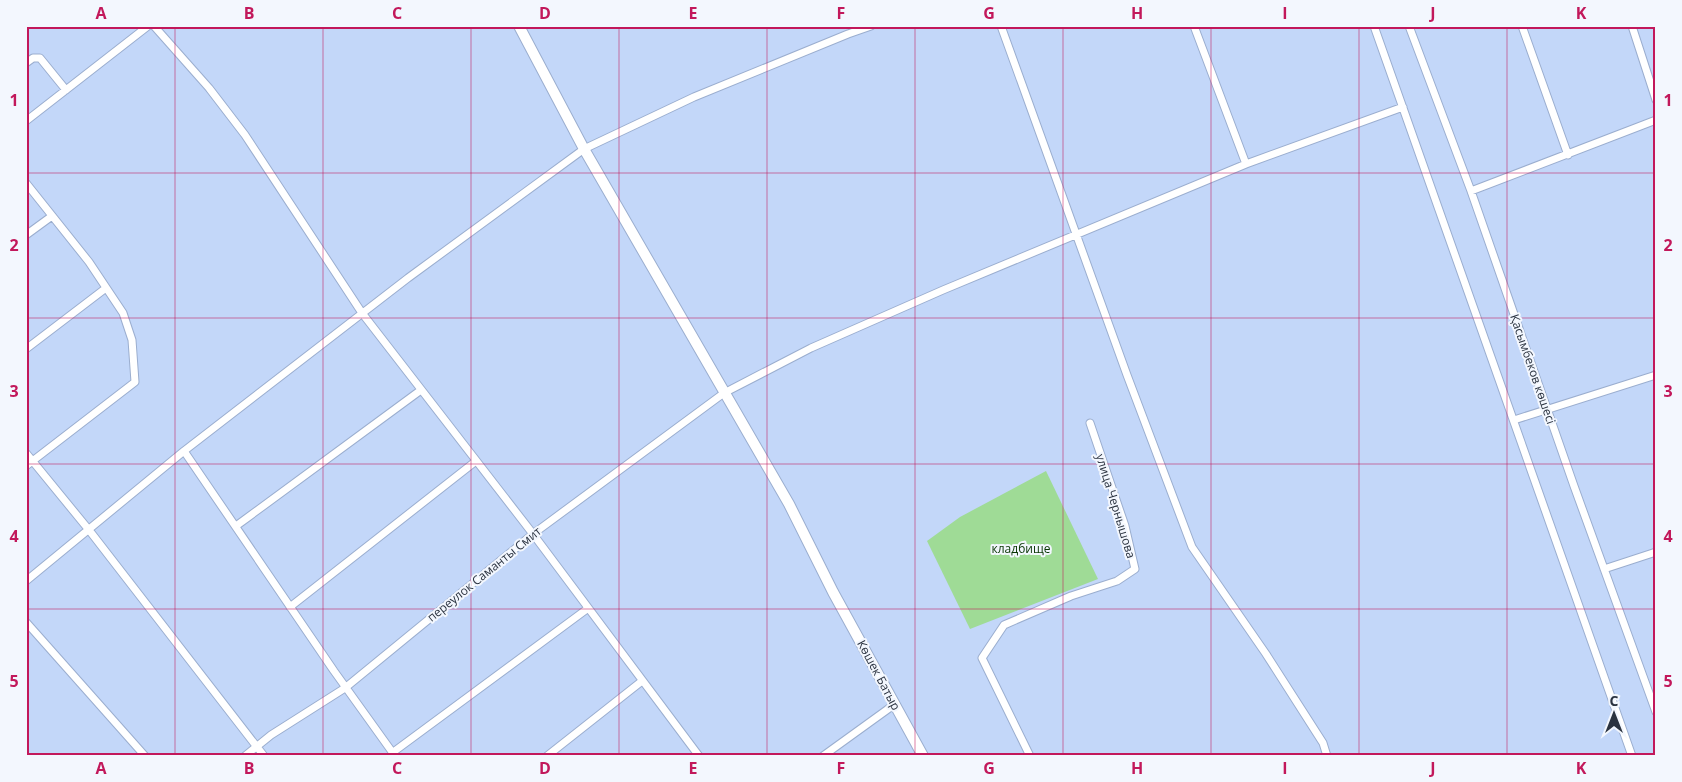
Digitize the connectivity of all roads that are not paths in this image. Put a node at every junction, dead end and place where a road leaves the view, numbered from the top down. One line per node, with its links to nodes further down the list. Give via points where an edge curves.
1 (148, 26): 12 (street)
2 (154, 26): 26 (street, via 209,88 245,136)
3 (519, 26): 17 (street, Көшек Батыр)
4 (872, 26): 17 (street, via 694,96)
5 (1001, 26): 24 (street)
6 (1194, 26): 19 (street)
7 (1374, 26): 14 (street)
8 (1409, 26): 21 (street, Қасымбеков көшесі)
9 (1522, 26): 18 (street)
10 (1632, 26): 13 (street)
11 (26, 63): 12 (street, via 40,58)
12 (66, 90): 15 (street)
13 (1656, 100)
14 (1403, 107): 19 (street, переулок Саманты Смит); 32 (street)
15 (26, 120)
16 (1656, 120): 18 (street)
17 (584, 149): 26 (street); 30 (street, Көшек Батыр)
18 (1568, 155): 21 (street)
19 (1246, 164): 24 (street, переулок Саманты Смит)
20 (26, 183): 22 (street)
21 (1471, 191): 31 (street, Қасымбеков көшесі)
22 (52, 216): 23 (street); 25 (street)
23 (26, 235)
24 (1076, 236): 30 (street, переулок Саманты Смит, via 854,328); 62 (street, via 1192,548 1271,662 1323,743)
25 (106, 288): 27 (street); 36 (street, via 123,312 132,340 136,382)
26 (362, 313): 29 (street); 34 (street)
27 (26, 349)
28 (1656, 375): 31 (street)
29 (421, 390): 37 (street); 39 (street)
30 (724, 392): 41 (street, переулок Саманты Смит); 50 (street, Көшек Батыр)
31 (1548, 410): 32 (street); 43 (street, Қасымбеков көшесі)
32 (1514, 420): 63 (street)
33 (1090, 423): 61 (street, улица Чернышова, via 1125,526 1135,569 1117,581 1071,596 1004,625 982,658)
34 (184, 450): 39 (street); 40 (street)
35 (26, 453): 36 (street)
36 (33, 462): 38 (street); 40 (street)
37 (476, 462): 41 (street); 45 (street)
38 (26, 466)
39 (236, 526): 45 (street)
40 (89, 530): 44 (street); 52 (street)
41 (533, 534): 46 (street); 49 (street, переулок Саманты Смит)
42 (1656, 552): 43 (street)
43 (1604, 569): 51 (street, Қасымбеков көшесі)
44 (26, 581)
45 (290, 607): 49 (street)
46 (587, 608): 48 (street); 53 (street)
47 (26, 622): 54 (street)
48 (642, 680): 57 (street); 58 (street)
49 (345, 688): 52 (street, переулок Саманты Смит); 53 (street)
50 (895, 704): 59 (street); 60 (street, Көшек Батыр)
51 (1656, 712)
52 (257, 747): 55 (street, переулок Саманты Смит); 56 (street)
53 (394, 754)
54 (146, 756)
55 (245, 756)
56 (264, 756)
57 (547, 756)
58 (699, 756)
59 (822, 756)
60 (923, 756)
61 (1030, 756)
62 (1327, 756)
63 (1632, 756)

